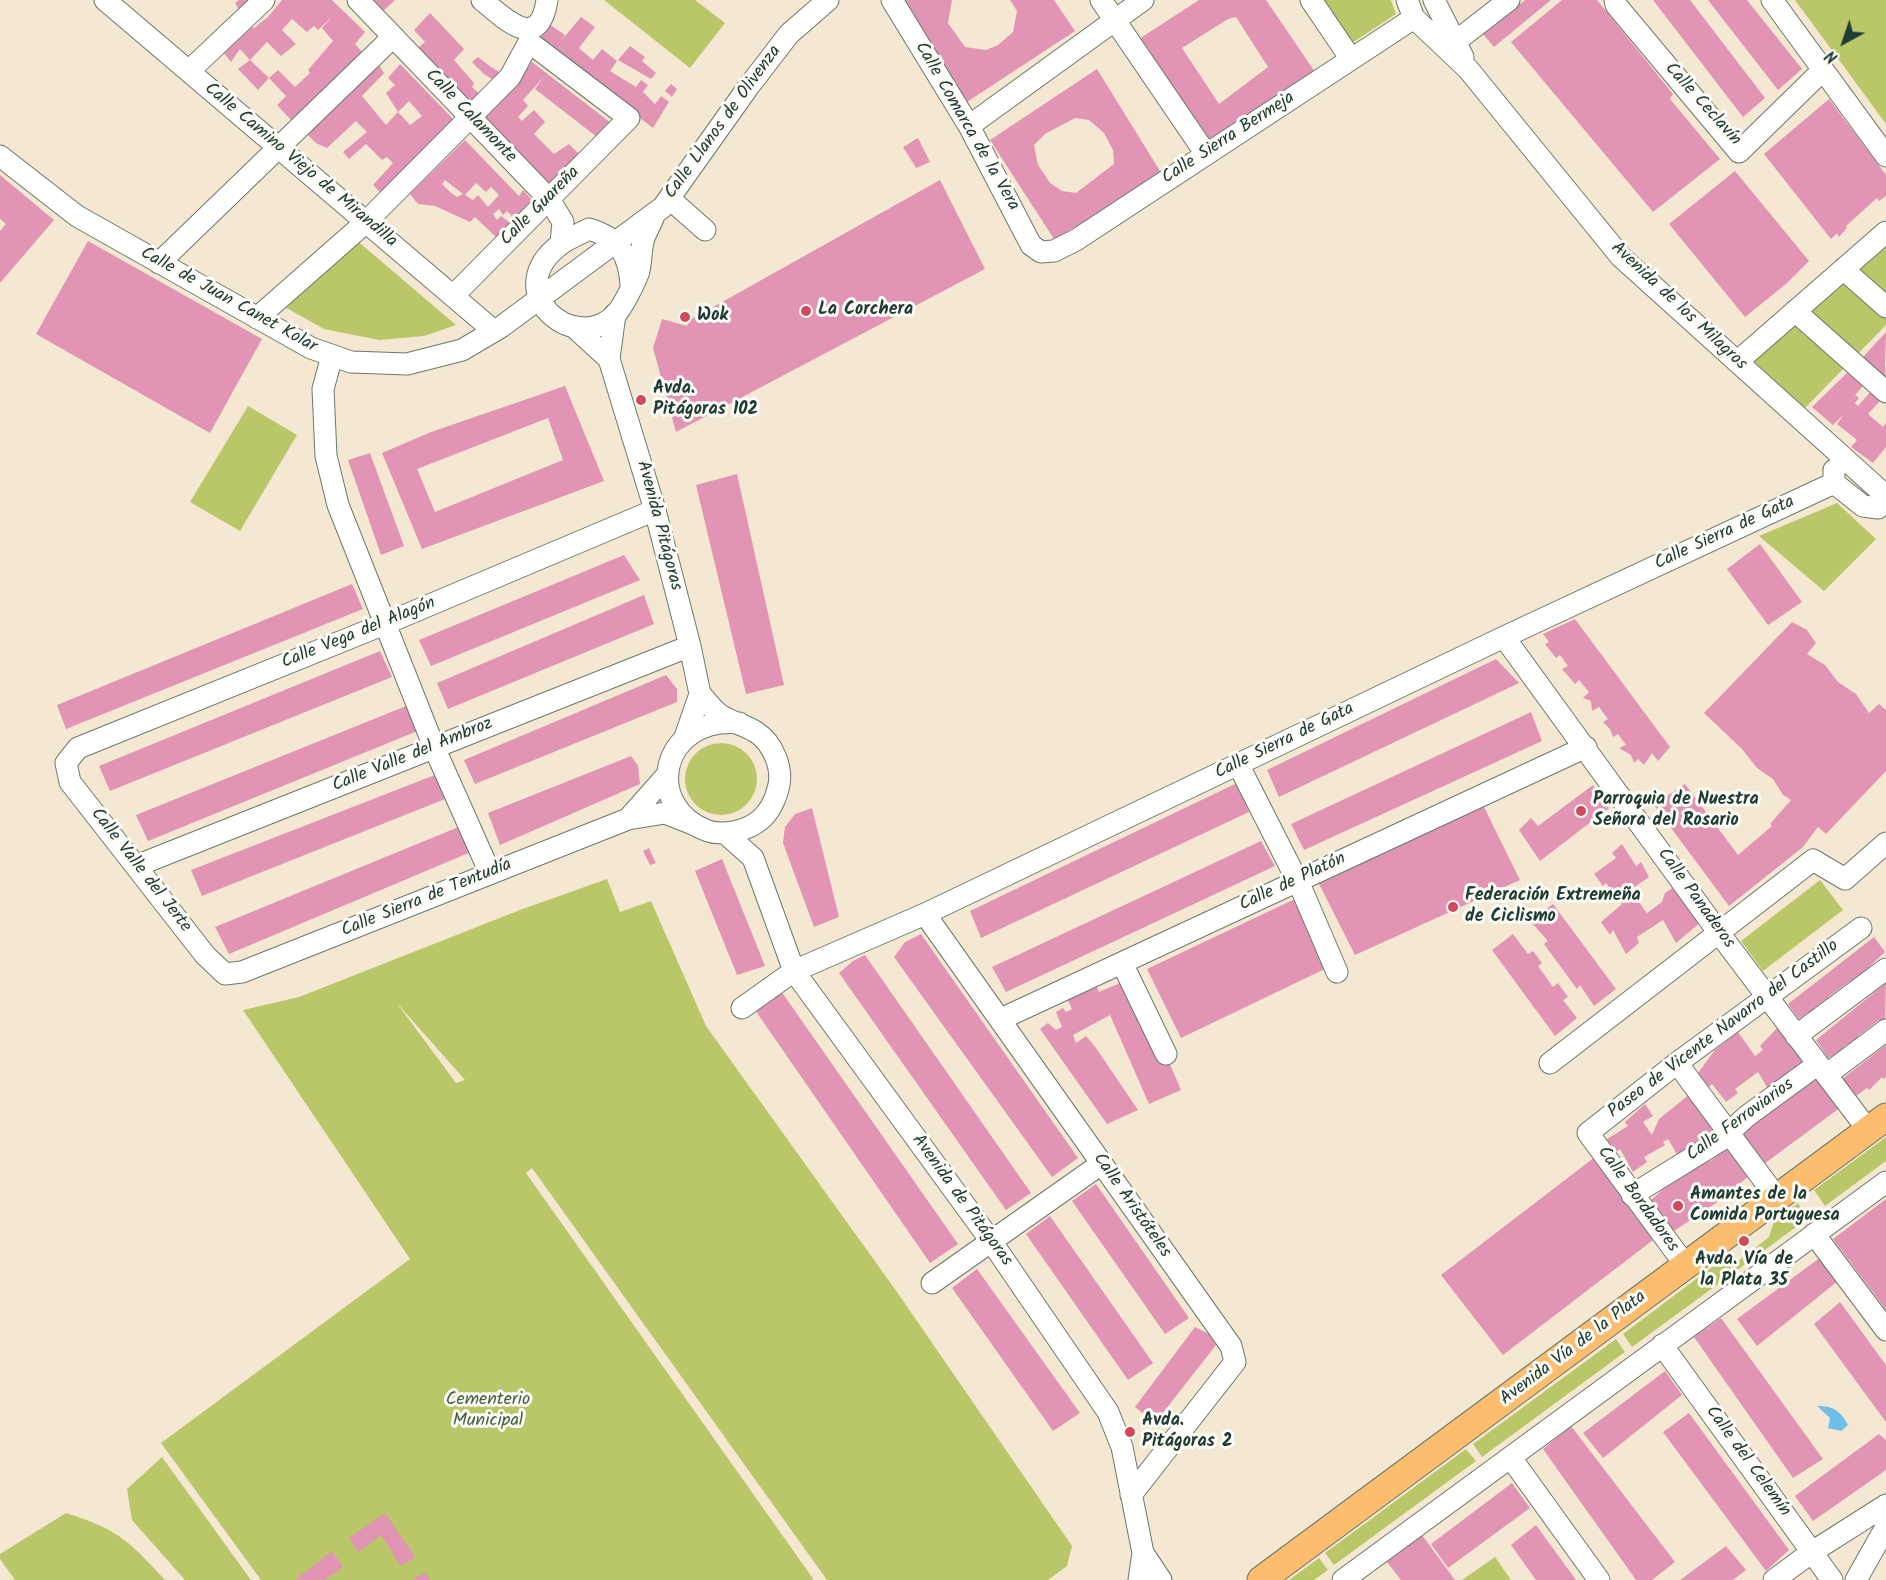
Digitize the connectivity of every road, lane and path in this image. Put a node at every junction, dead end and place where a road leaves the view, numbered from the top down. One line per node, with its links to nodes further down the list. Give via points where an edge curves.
1 (105, 0): 23 (street, Calle Camino Viejo de Mirandilla)
2 (264, 0): 23 (street)
3 (358, 0): 18 (street, Calle Calamonte)
4 (482, 0): 17 (street)
5 (547, 0): 17 (street)
6 (828, 0): 31 (street, Calle Llanos de Olivenza, via 789,34)
7 (892, 0): 25 (street, Calle Comarca de la Vera)
8 (1101, 0): 16 (street)
9 (1143, 0): 16 (street)
10 (1311, 0): 20 (street)
11 (1509, 0): 19 (street)
12 (1615, 0): 22 (street, Calle Ceclavín, via 1739,152)
13 (1772, 0): 22 (street)
14 (1437, 1): 19 (street, Avenida de los Milagros)
15 (1410, 9): 20 (street, Calle Sierra Bermeja); 21 (street, Avenida de los Milagros)
16 (1113, 21): 25 (street); 27 (street)
17 (528, 36): 24 (street, via 510,77); 30 (street, Calle Guareña, via 629,118)
18 (393, 37): 24 (street, Calle Calamonte); 26 (street)
19 (1455, 42): 21 (street, Avenida de los Milagros)
20 (1351, 59): 27 (street, Calle Sierra Bermeja)
21 (1468, 69): 51 (street, Avenida de los Milagros, via 1621,257)
22 (1823, 70): 29 (street)
23 (189, 71): 26 (street, Calle Camino Viejo de Mirandilla)
24 (470, 117): 30 (street, Calle Calamonte); 32 (street)
25 (969, 126): 37 (street, Calle Comarca de la Vera, via 1031,245)
26 (278, 147): 32 (street, Calle Camino Viejo de Mirandilla); 38 (street)
27 (1206, 154): 37 (street, Calle Sierra Bermeja, via 1076,240 1054,251)
28 (0, 156): 38 (street, Calle de Juan Canet Kolar, via 77,216)
29 (1886, 156)
30 (549, 199): 35 (street, Calle Calamonte); 41 (street, Calle Guareña)
31 (663, 206): 33 (street); 36 (street, Calle Llanos de Olivenza); 40 (street, via 644,238 638,275)
32 (366, 222): 41 (street, Calle Camino Viejo de Mirandilla); 46 (street)
33 (705, 230)
34 (1886, 232): 39 (street)
35 (562, 233): 36 (street, via 589,230); 42 (street, via 540,268 536,280)
36 (616, 241): 40 (street, via 630,267); 42 (street, Calle Llanos de Olivenza)
37 (1041, 252)
38 (159, 263): 46 (street, Calle de Juan Canet Kolar)
39 (1843, 269): 43 (street); 44 (street)
40 (631, 285): 45 (street, via 626,301)
41 (453, 296): 48 (street, Calle Camino Viejo de Mirandilla)
42 (538, 298): 47 (street, via 558,321); 48 (street, Calle de Juan Canet Kolar)
43 (1886, 307)
44 (1795, 311): 51 (street); 52 (street)
45 (615, 314): 47 (street, via 597,325); 50 (street, Avenida Pitágoras)
46 (257, 318): 49 (street, Calle de Juan Canet Kolar)
47 (574, 327): 50 (street)
48 (494, 331): 49 (street, Calle de Juan Canet Kolar, via 462,350 407,364 351,362)
49 (332, 357): 57 (street, via 323,389 326,456 338,505)
50 (609, 359): 56 (street, Avenida Pitágoras)
51 (1737, 362): 53 (street, Avenida de los Milagros)
52 (1886, 392)
53 (1839, 455): 54 (street); 55 (street, Avenida de los Milagros)
54 (1834, 483): 55 (street, via 1863,506 1878,508); 58 (street, Calle Sierra de Gata)
55 (1883, 490)
56 (655, 510): 57 (street, Calle Vega del Alagón); 59 (street, Avenida Pitágoras)
57 (387, 623): 63 (street); 65 (street, Calle Vega del Alagón, via 78,748)
58 (1504, 637): 64 (street, Calle Panaderos); 66 (street, Calle Sierra de Gata)
59 (690, 646): 60 (street, Avenida Pitágoras); 63 (street, Calle Valle del Ambroz)
60 (700, 694): 61 (street, via 719,714); 62 (street)
61 (739, 723): 62 (street, via 700,726); 69 (street, via 758,733 771,747 778,766 779,785 773,804)
62 (684, 737): 67 (street, via 672,755)
63 (435, 747): 74 (street, Calle Valle del Ambroz); 75 (street)
64 (1586, 747): 76 (street, Calle de Platón); 79 (street, Calle Panaderos)
65 (66, 763): 74 (street, Calle Valle del Jerte, via 70,782)
66 (1238, 764): 76 (street); 77 (street, Calle Sierra de Gata)
67 (668, 774): 68 (street, Calle Sierra de Tentudía); 70 (street, via 674,803)
68 (628, 819): 70 (street, Calle Sierra de Tentudía, via 665,813); 75 (street, Calle Sierra de Tentudía)
69 (762, 819): 71 (street); 73 (street)
70 (693, 824): 71 (street)
71 (726, 834): 73 (street, Avenida de Pitágoras)
72 (1886, 843): 79 (street, via 1845,879 1813,860)
73 (753, 858): 82 (street, Avenida de Pitágoras)
74 (136, 866): 84 (street, Calle Valle del Jerte, via 205,955)
75 (490, 873): 84 (street, Calle Sierra de Tentudía, via 242,972)
76 (1297, 882): 80 (street, Calle de Platón); 83 (street)
77 (925, 914): 82 (street, Calle Sierra de Gata); 87 (street, Calle Aristóteles)
78 (1861, 928): 85 (street, Paseo de Vicente Navarro del Castillo)
79 (1719, 933): 85 (street, Calle Panaderos); 91 (street)
80 (1122, 963): 87 (street, Calle de Platón); 90 (street)
81 (1886, 969): 89 (street)
82 (795, 971): 86 (street, Calle Sierra de Gata); 102 (street, Avenida de Pitágoras)
83 (1337, 972)
84 (225, 974)
85 (1766, 997): 89 (street, Calle Panaderos); 92 (street, Paseo de Vicente Navarro del Castillo)
86 (742, 1008)
87 (1001, 1019): 97 (street, Calle Aristóteles)
88 (1886, 1030): 93 (street, Calle Ferroviarios)
89 (1796, 1036): 93 (street, Calle Panaderos)
90 (1166, 1054)
91 (1550, 1063)
92 (1677, 1063): 95 (street, Paseo de Vicente Navarro del Castillo); 96 (street)
93 (1822, 1069): 94 (street, Calle Panaderos); 96 (street, Calle Ferroviarios, via 1747,1116)
94 (1877, 1123): 100 (main road, Avenida Vía de la Plata)
95 (1588, 1133): 99 (street, Calle Bordadores)
96 (1730, 1134): 99 (street, Calle Ferroviarios); 100 (street)
97 (1101, 1164): 102 (street); 108 (street, Calle Aristóteles, via 1229,1343 1234,1362)
98 (1886, 1182): 101 (street)
99 (1632, 1195): 103 (street, Calle Bordadores)
100 (1777, 1198): 103 (main road, Avenida Vía de la Plata)
101 (1814, 1234): 105 (street); 106 (street)
102 (991, 1241): 104 (street); 108 (street, Avenida de Pitágoras, via 1108,1412 1122,1447)
103 (1686, 1266): 116 (main road, Avenida Vía de la Plata)
104 (932, 1283)
105 (1886, 1330)
106 (1662, 1345): 107 (street); 111 (street, Calle del Celemín)
107 (1511, 1458): 113 (street); 118 (street)
108 (1131, 1496): 112 (street, Avenida de Pitágoras)
109 (1886, 1505): 111 (street)
110 (1886, 1527): 121 (street)
111 (1812, 1552): 119 (street); 120 (street, Calle del Celemín)
112 (1143, 1553): 114 (street); 115 (street)
113 (1365, 1574): 117 (street)
114 (1139, 1580)
115 (1161, 1580)
116 (1261, 1580)
117 (1343, 1580)
118 (1599, 1580)
119 (1774, 1580)
120 (1832, 1580)
121 (1856, 1580)

